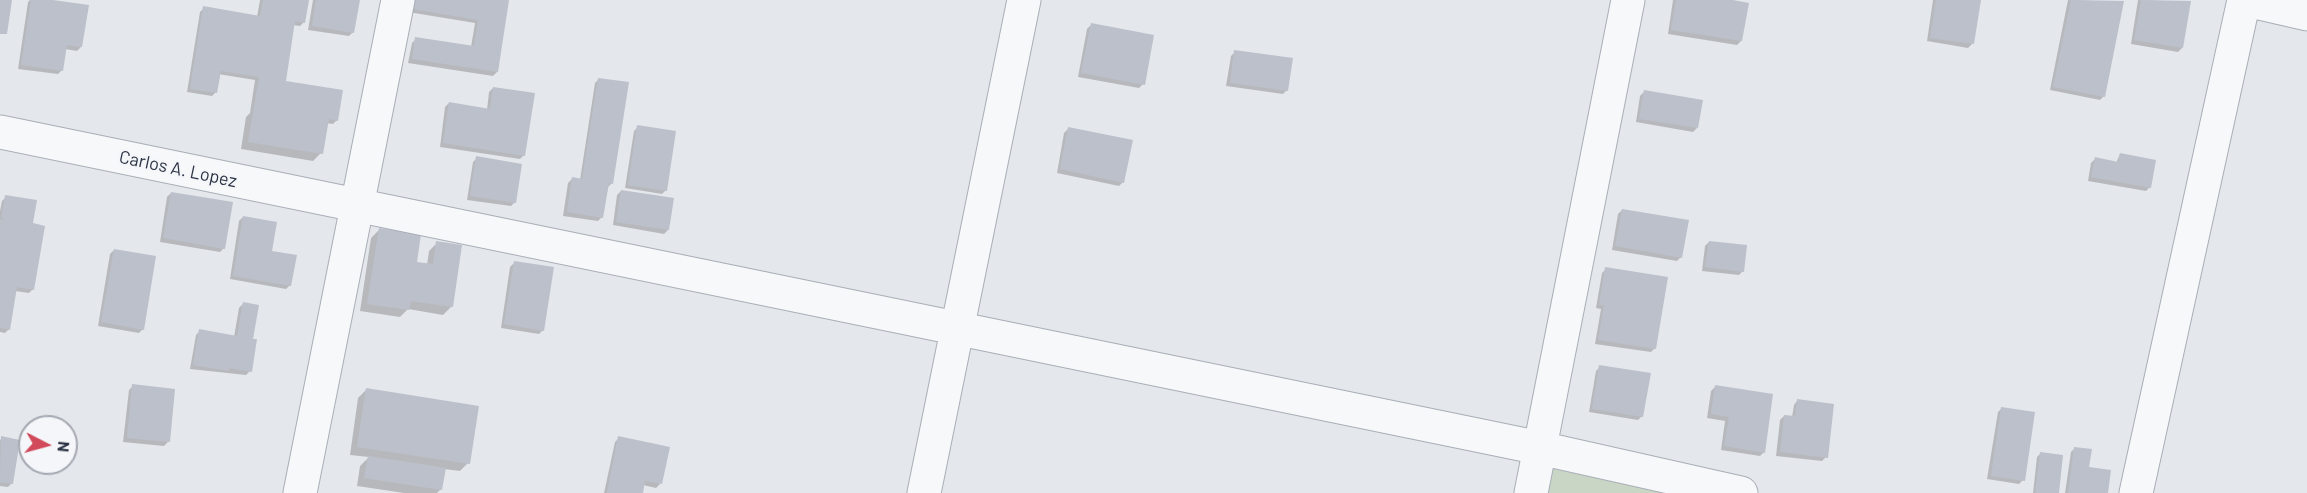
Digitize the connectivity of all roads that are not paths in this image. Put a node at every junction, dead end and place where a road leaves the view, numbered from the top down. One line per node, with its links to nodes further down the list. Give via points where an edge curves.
1 (398, 0): 7 (street)
2 (1024, 0): 8 (street)
3 (1628, 0): 9 (street)
4 (2245, 0): 5 (street); 14 (street)
5 (2307, 14)
6 (0, 132): 7 (street, Carlos A. Lopez)
7 (357, 206): 8 (street, Carlos A. Lopez); 10 (street)
8 (958, 329): 9 (street, Carlos A. Lopez); 11 (street)
9 (1540, 448): 12 (street); 13 (street, Carlos A. Lopez)
10 (300, 493)
11 (924, 493)
12 (1531, 493)
13 (1741, 493)
14 (2136, 493)

